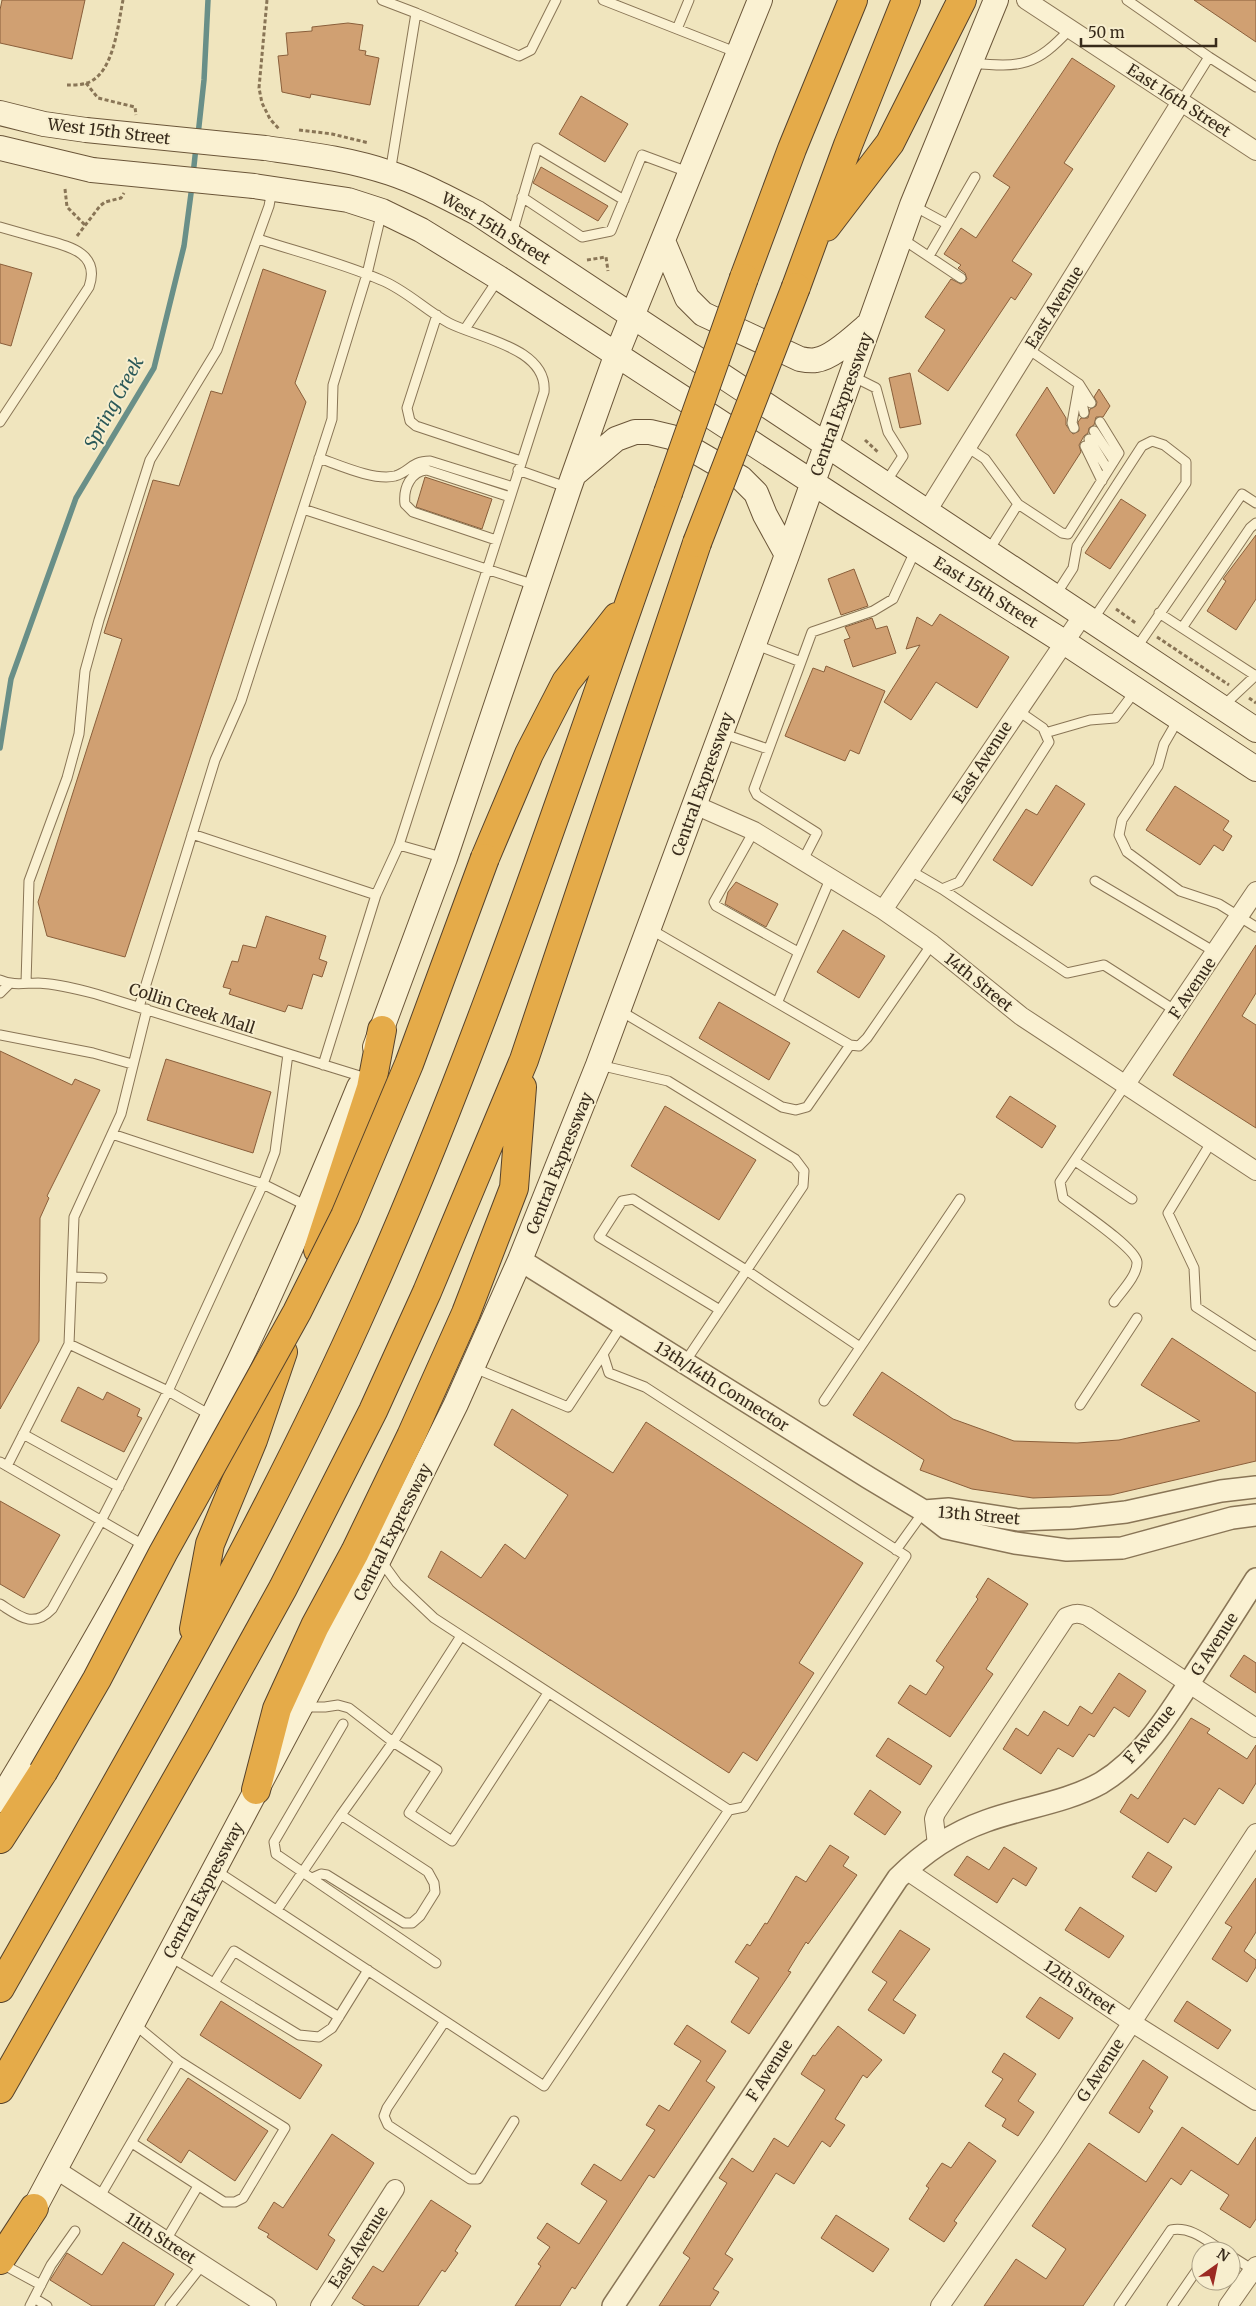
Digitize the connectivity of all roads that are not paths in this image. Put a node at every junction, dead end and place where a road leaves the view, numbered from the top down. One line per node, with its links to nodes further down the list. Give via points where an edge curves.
1 (382, 0): 12 (lane)
2 (556, 0): 12 (lane, via 531,50 519,56)
3 (603, 0): 13 (lane)
4 (689, 0): 13 (lane)
5 (760, 0): 15 (main road)
6 (853, 0): 78 (highway, bridge, via 792,148)
7 (906, 0): 37 (highway)
8 (962, 0): 37 (highway, via 890,143)
9 (996, 0): 17 (main road, Central Expressway)
10 (1026, 0): 14 (street, East 16th Street)
11 (1127, 0): 16 (lane)
12 (416, 13): 23 (lane)
13 (677, 29): 15 (lane)
14 (1070, 29): 17 (lane, via 1055,45 1026,62 1006,66); 19 (street, East 16th Street)
15 (740, 54): 24 (main road)
16 (1209, 58): 18 (lane); 19 (lane)
17 (969, 63): 29 (main road, Central Expressway)
18 (1256, 87)
19 (1181, 102): 22 (street, East 16th Street); 46 (street, East Avenue)
20 (0, 113): 23 (main road, West 15th Street, bridge, via 86,130 312,155)
21 (0, 148): 26 (main road, bridge, via 92,170)
22 (1256, 151)
23 (390, 173): 30 (main road); 33 (main road, West 15th Street, via 431,189)
24 (691, 173): 28 (lane, via 642,155); 36 (main road)
25 (975, 177): 31 (lane)
26 (263, 187): 30 (main road, via 348,200); 35 (lane, via 269,206)
27 (522, 198): 28 (lane, via 582,238 611,231); 28 (lane, via 537,148); 33 (lane)
28 (624, 200)
29 (912, 205): 31 (lane); 34 (main road, Central Expressway)
30 (382, 211): 39 (lane); 40 (main road, via 421,230)
31 (947, 224): 38 (lane)
32 (0, 227): 51 (lane, via 78,251 90,263 91,280)
33 (512, 234): 43 (main road, West 15th Street)
34 (900, 238): 38 (lane); 44 (main road, Central Expressway)
35 (258, 239): 39 (lane); 117 (lane, via 217,350 150,460 99,620 85,671 79,734 29,880)
36 (663, 241): 43 (main road); 44 (main road, via 687,298 703,314 800,359 824,357 841,348)
37 (810, 248): 127 (highway, bridge, via 697,543)
38 (929, 256): 41 (lane)
39 (367, 274): 42 (lane, via 383,280); 56 (lane, via 333,384 332,419)
40 (499, 278): 45 (lane); 47 (main road)
41 (961, 278)
42 (437, 315): 45 (lane); 58 (lane, via 407,408 410,421)
43 (632, 316): 47 (main road); 54 (main road, West 15th Street)
44 (869, 324): 48 (main road, Central Expressway)
45 (465, 329): 58 (lane, via 521,354 535,364 543,377 544,392)
46 (1028, 349): 49 (lane); 55 (street, East Avenue)
47 (616, 356): 60 (main road); 62 (main road, East 15th Street)
48 (852, 376): 54 (main road, Central Expressway); 63 (lane, via 876,388 888,432 903,456)
49 (1079, 384): 49 (lane, via 1079,420 1072,423); 50 (lane)
50 (1091, 403)
51 (0, 422)
52 (1100, 422): 57 (lane, via 1119,453)
53 (1089, 439): 57 (lane); 59 (lane); 61 (lane)
54 (827, 446): 62 (main road, Central Expressway); 63 (main road, East 15th Street)
55 (967, 447): 67 (lane, via 985,459); 69 (street, East Avenue)
56 (319, 458): 64 (lane, via 371,475 394,476 416,463 430,461); 68 (lane)
57 (1114, 461): 59 (lane)
58 (520, 466): 60 (lane); 64 (lane)
59 (1108, 470): 61 (lane)
60 (572, 481): 74 (main road, via 616,439 635,432 671,437 741,478 756,493); 76 (main road)
61 (1102, 481): 67 (lane, via 1068,534 1062,534)
62 (812, 483): 72 (main road, East 15th Street); 74 (main road, Central Expressway)
63 (885, 485): 69 (main road, East 15th Street)
64 (513, 487): 65 (lane)
65 (510, 497): 71 (lane); 71 (lane, via 427,470 416,474 406,487 405,504 413,512)
66 (1256, 503): 79 (lane, via 1242,494)
67 (1018, 504): 73 (lane)
68 (303, 509): 75 (lane); 99 (lane)
69 (926, 513): 73 (main road, East 15th Street)
70 (1256, 523): 81 (lane)
71 (496, 540): 75 (lane)
72 (916, 548): 82 (main road, East 15th Street); 85 (lane, via 893,599 873,611 812,632)
73 (987, 553): 77 (main road, East 15th Street)
74 (787, 555): 83 (main road, Central Expressway)
75 (486, 569): 76 (lane); 100 (lane)
76 (537, 586): 101 (main road)
77 (1054, 597): 80 (main road, East 15th Street); 80 (lane, via 1073,568 1077,546 1142,446 1152,441 1176,452 1186,462 1186,483)
78 (630, 600): 172 (highway, via 496,980 421,1174 312,1418); 184 (highway, bridge, via 566,682 529,754 485,858 409,1064 344,1216 297,1312 97,1679)
79 (1159, 612): 81 (lane); 84 (lane)
80 (1087, 618): 82 (street, East Avenue); 84 (main road, East 15th Street)
81 (1182, 628): 86 (lane)
82 (1064, 642): 87 (main road, East 15th Street); 90 (street, East Avenue)
83 (754, 644): 85 (lane); 93 (main road, Central Expressway)
84 (1135, 650): 89 (main road, East 15th Street)
85 (801, 662): 95 (lane)
86 (1256, 675): 89 (lane)
87 (1136, 689): 88 (main road, East 15th Street); 94 (lane, via 1115,718 1090,720)
88 (1160, 705): 89 (main road, via 1201,716); 91 (main road, East 15th Street)
89 (1222, 708): 92 (main road, East 15th Street)
90 (1017, 710): 94 (lane); 103 (street, East Avenue)
91 (1179, 718): 96 (main road, East 15th Street); 110 (lane, via 1164,744 1158,766 1122,820 1119,835 1127,852 1180,891 1219,904)
92 (1256, 730)
93 (720, 732): 95 (lane); 97 (main road, Central Expressway)
94 (1045, 733): 106 (lane, via 1049,742 959,882)
95 (768, 749): 102 (lane, via 755,792 817,833)
96 (1256, 769)
97 (695, 805): 98 (street, 14th Street); 112 (main road, Central Expressway)
98 (754, 831): 102 (street, 14th Street); 114 (lane, via 714,902)
99 (192, 834): 108 (lane); 120 (lane)
100 (399, 845): 101 (lane); 108 (lane)
101 (445, 858): 123 (main road)
102 (803, 860): 104 (street, 14th Street)
103 (911, 871): 106 (lane); 109 (street, East Avenue)
104 (831, 876): 109 (street, 14th Street); 114 (lane)
105 (1095, 881): 115 (lane)
106 (942, 889): 122 (lane, via 1068,973 1104,965)
107 (1256, 891): 110 (street, F Avenue)
108 (376, 895): 129 (lane)
109 (883, 910): 113 (street, 14th Street)
110 (1238, 917): 111 (lane); 115 (street, F Avenue)
111 (1256, 927)
112 (648, 928): 119 (lane); 121 (main road, Central Expressway)
113 (932, 944): 125 (lane, via 867,1038 859,1046); 132 (street, 14th Street, via 1021,1016)
114 (798, 952): 119 (lane)
115 (1215, 952): 122 (street, F Avenue)
116 (4, 982): 117 (lane, Collin Creek Mall); 118 (lane, Collin Creek Mall)
117 (26, 984): 120 (lane, Collin Creek Mall, via 66,987)
118 (0, 993)
119 (778, 1001): 125 (lane)
120 (143, 1008): 126 (lane, Collin Creek Mall); 128 (lane)
121 (619, 1010): 125 (lane, via 750,1089 782,1107 796,1110 807,1107); 130 (main road, Central Expressway)
122 (1176, 1012): 132 (street, F Avenue)
123 (382, 1030): 131 (main road); 172 (highway, via 371,1088 349,1161 253,1440 210,1544)
124 (0, 1035): 128 (lane)
125 (850, 1045)
126 (288, 1054): 129 (lane, Collin Creek Mall); 137 (lane, via 275,1152)
127 (524, 1060): 179 (highway, via 514,1188 466,1313 415,1428 315,1626 278,1708); 201 (highway, via 423,1301 314,1530)
128 (132, 1064): 133 (lane, via 121,1114)
129 (323, 1065): 131 (lane, Collin Creek Mall)
130 (598, 1065): 141 (main road, Central Expressway); 142 (lane, via 668,1081 795,1159 804,1171 803,1186)
131 (364, 1077): 140 (main road)
132 (1126, 1084): 134 (street, 14th Street); 135 (lane)
133 (112, 1134): 137 (lane); 143 (lane, via 74,1217)
134 (1212, 1141): 136 (street, 14th Street); 150 (lane, via 1168,1213 1194,1268 1196,1307)
135 (1075, 1161): 138 (lane); 145 (lane, via 1060,1182 1063,1198 1130,1249 1137,1261 1135,1272)
136 (1256, 1170)
137 (263, 1184): 140 (lane); 155 (lane)
138 (1132, 1199)
139 (960, 1200): 151 (lane)
140 (309, 1207): 158 (main road)
141 (520, 1260): 148 (street, 13th/14th Connector); 154 (main road, Central Expressway)
142 (746, 1270): 146 (lane); 146 (lane, via 633,1199 622,1201 608,1220 599,1237); 151 (lane)
143 (72, 1277): 144 (lane); 149 (lane)
144 (102, 1278)
145 (1114, 1302)
146 (720, 1310): 153 (lane)
147 (1137, 1318): 157 (lane)
148 (623, 1323): 152 (lane); 153 (street, 13th/14th Connector)
149 (70, 1344): 155 (lane); 159 (lane)
150 (1256, 1346)
151 (860, 1348): 156 (lane)
152 (603, 1354): 154 (lane, via 568,1407); 167 (lane, via 609,1373 645,1387)
153 (685, 1362): 163 (street, 13th/14th Connector)
154 (472, 1367): 168 (main road, Central Expressway)
155 (168, 1390): 158 (lane); 161 (lane)
156 (824, 1401)
157 (1080, 1405)
158 (212, 1416): 166 (main road)
159 (23, 1434): 160 (lane); 161 (lane)
160 (3, 1464): 165 (lane)
161 (119, 1487): 165 (lane)
162 (1256, 1487): 163 (street, 13th Street, via 1221,1491 1126,1512 1072,1518 1018,1520 949,1509)
163 (924, 1511): 164 (street, 13th Street, via 946,1528 1067,1550 1122,1548 1232,1518); 167 (lane)
164 (1256, 1515)
165 (101, 1520): 166 (lane); 170 (lane, via 52,1609 45,1616 35,1620 24,1619)
166 (146, 1546): 180 (main road, via 94,1642)
167 (896, 1550): 181 (lane, via 906,1556 744,1807)
168 (379, 1559): 171 (lane, via 423,1608); 175 (main road, Central Expressway)
169 (1256, 1579): 173 (street, G Avenue)
170 (0, 1604)
171 (460, 1636): 174 (lane); 178 (lane)
172 (189, 1655): 195 (highway)
173 (1189, 1683): 177 (street); 185 (street, F Avenue, via 1142,1747 1101,1782 1062,1799 985,1821); 185 (street, via 1087,1616 1074,1614 1066,1618 936,1813)
174 (548, 1694): 178 (lane, via 452,1841 409,1812 437,1770); 181 (lane)
175 (302, 1706): 178 (lane, via 338,1705 349,1708); 179 (main road, Central Expressway)
176 (343, 1724): 188 (lane, via 274,1842 276,1854)
177 (1256, 1728)
178 (393, 1742): 182 (lane)
179 (256, 1790): 186 (main road, Central Expressway)
180 (0, 1800)
181 (729, 1810): 197 (lane, via 544,2086)
182 (341, 1815): 188 (lane); 189 (lane, via 428,1872 435,1892 420,1916 412,1923 404,1923 327,1875)
183 (1256, 1833): 198 (street, G Avenue)
184 (0, 1839)
185 (937, 1845): 187 (street, F Avenue)
186 (215, 1870): 190 (lane); 191 (main road, Central Expressway)
187 (906, 1870): 198 (street, 12th Street); 224 (street, F Avenue, via 883,1898)
188 (303, 1872): 189 (lane); 190 (lane)
189 (312, 1878): 192 (lane)
190 (277, 1910): 193 (lane)
191 (169, 1956): 194 (lane); 199 (main road, Central Expressway)
192 (436, 1963)
193 (368, 1970): 196 (lane); 197 (lane)
194 (214, 1983): 196 (lane, via 299,2035 320,2038 332,2028); 196 (lane, via 234,1951)
195 (0, 1988)
196 (338, 2017)
197 (445, 2021): 203 (lane, via 387,2108 384,2116 388,2125 470,2179 478,2179)
198 (1131, 2022): 202 (street, 12th Street); 225 (street, G Avenue, via 1051,2146)
199 (133, 2023): 200 (lane); 205 (main road, Central Expressway)
200 (179, 2061): 204 (lane); 206 (lane, via 285,2128 243,2198 224,2202)
201 (0, 2090)
202 (1256, 2101)
203 (514, 2121)
204 (132, 2143): 206 (lane); 208 (lane)
205 (55, 2169): 208 (street, 11th Street); 209 (main road, Central Expressway)
206 (198, 2186): 211 (lane)
207 (395, 2189): 223 (street, East Avenue)
208 (99, 2198): 211 (street, 11th Street)
209 (34, 2208): 215 (highway)
210 (75, 2231): 218 (lane)
211 (166, 2240): 214 (street, 11th Street)
212 (1203, 2241): 226 (lane, via 1190,2230 1172,2230)
213 (1241, 2261): 216 (lane)
214 (203, 2264): 221 (lane); 222 (street, 11th Street)
215 (1, 2266): 218 (lane)
216 (1255, 2268): 228 (street)
217 (1191, 2278): 227 (lane)
218 (41, 2285): 219 (lane)
219 (32, 2302): 220 (lane)
220 (47, 2306)
221 (170, 2306)
222 (267, 2306)
223 (320, 2306)
224 (613, 2306)
225 (940, 2306)
226 (1119, 2306)
227 (1172, 2306)
228 (1228, 2306)

